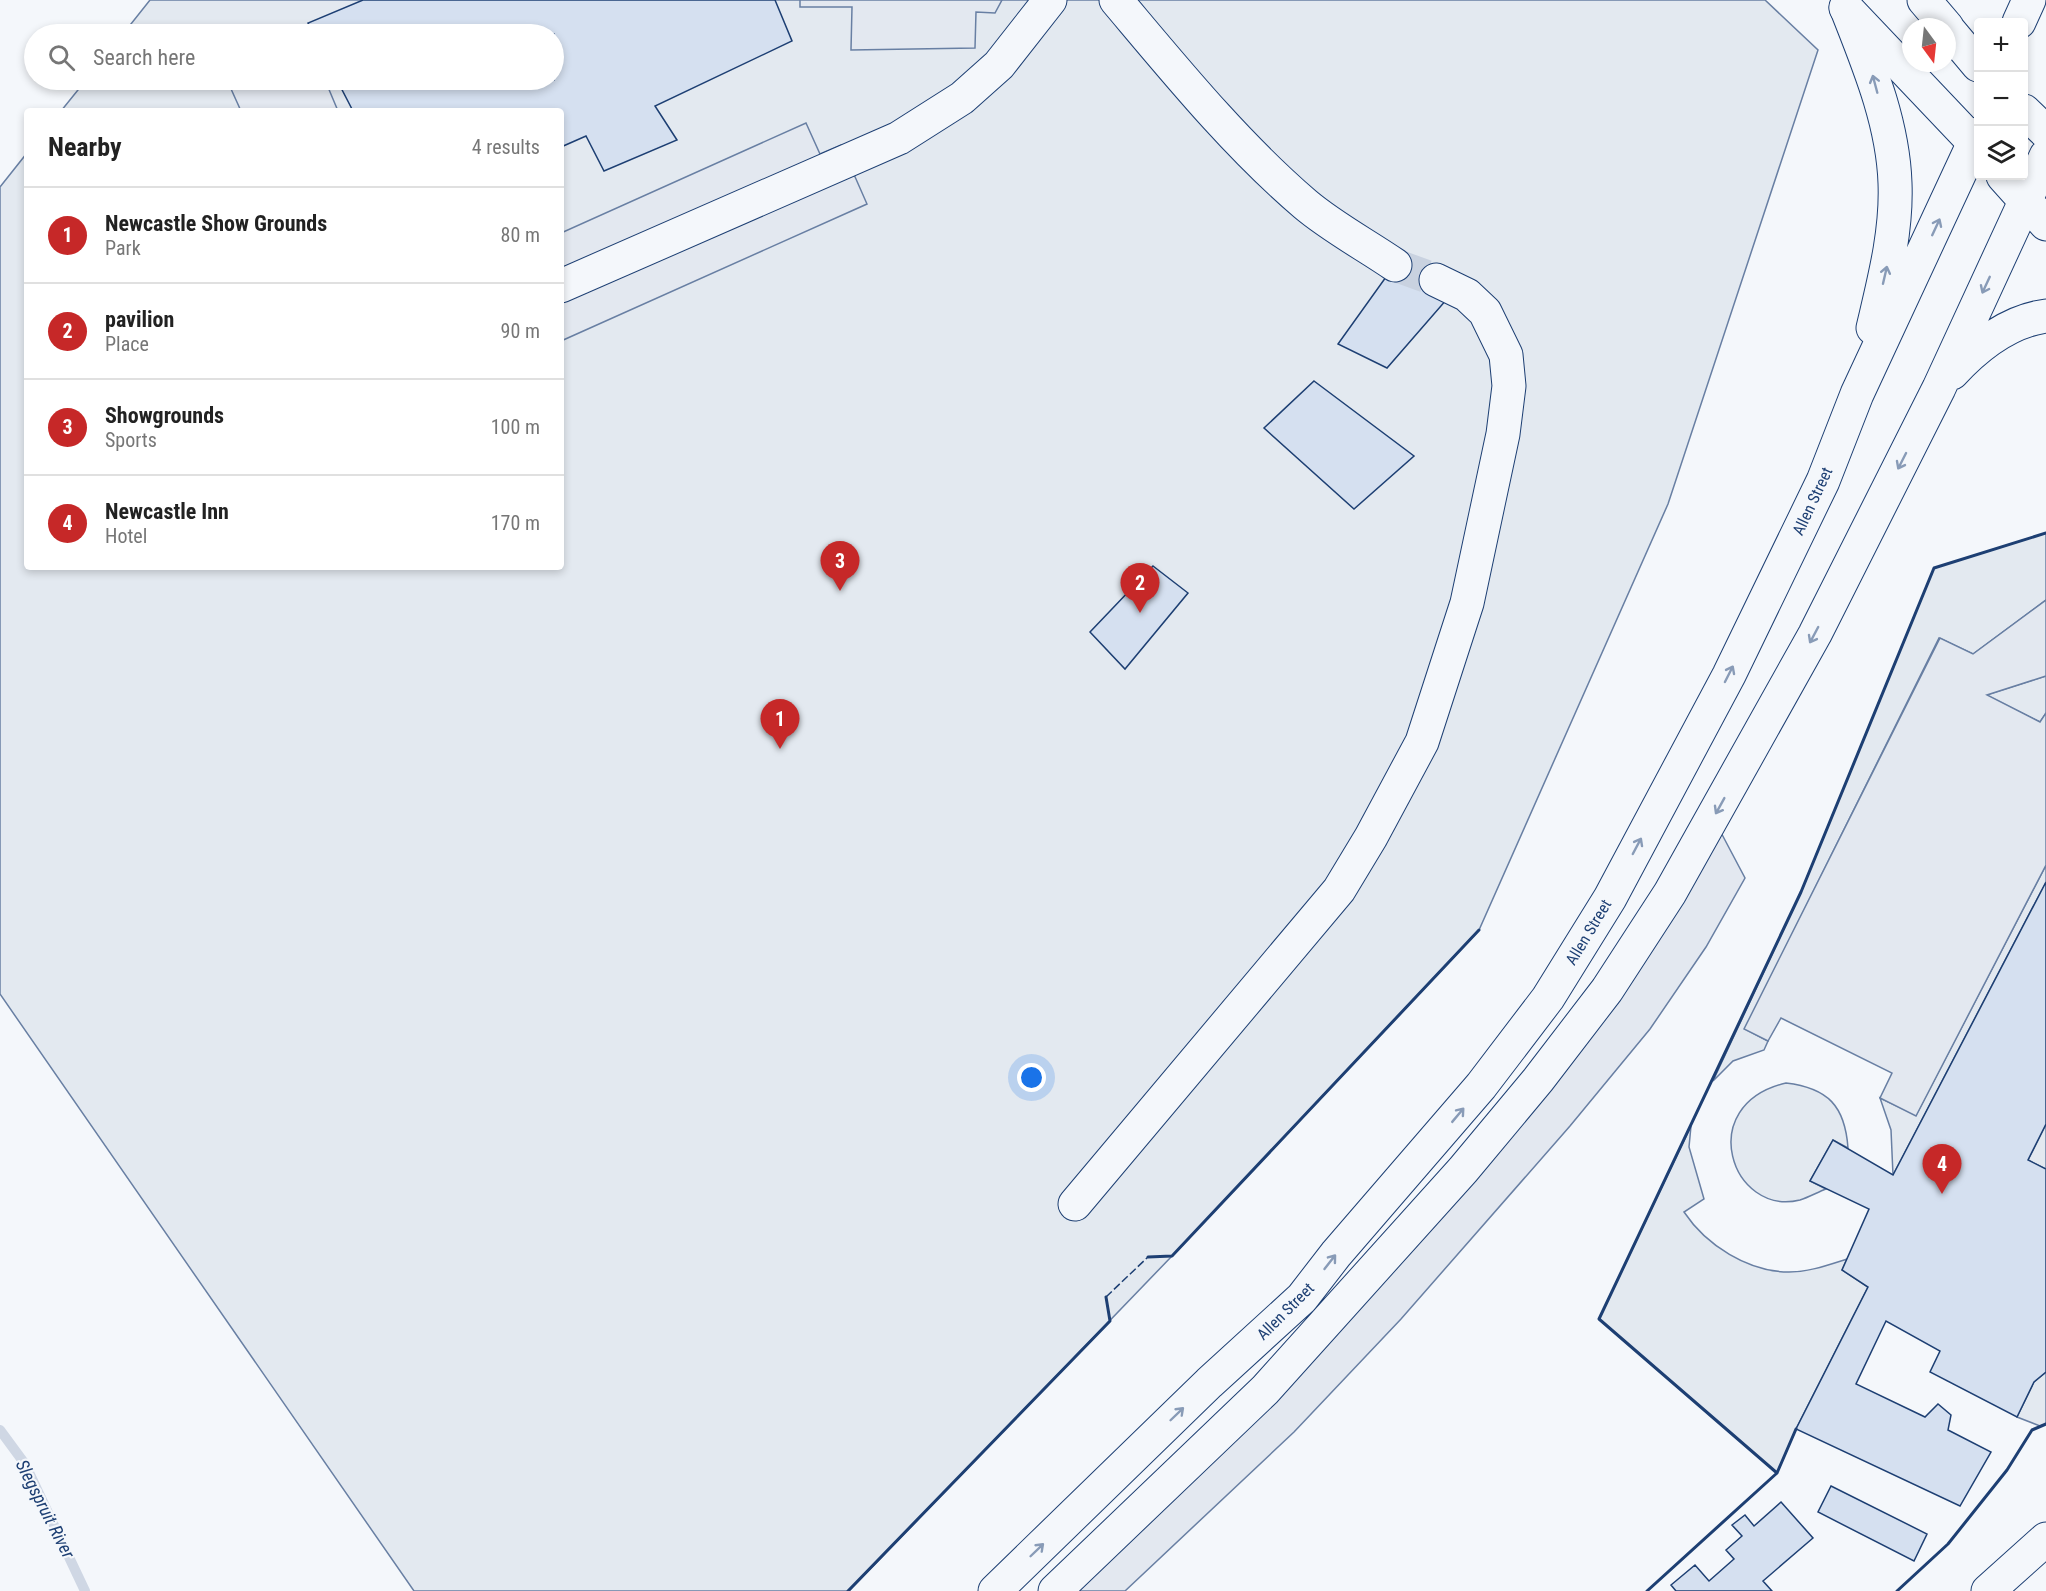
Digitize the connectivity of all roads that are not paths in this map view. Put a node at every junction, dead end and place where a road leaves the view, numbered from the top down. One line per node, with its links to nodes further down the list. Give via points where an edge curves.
1 (1050, 0): 19 (main road, via 999,65 962,98 899,138)
2 (1116, 0): 17 (main road, via 1271,173 1306,205)
3 (1924, 0): 6 (main road)
4 (2029, 0): 7 (main road)
5 (1843, 4): 12 (main road); 22 (main road, one-way to 5, via 1890,253 1895,183 1888,130 1870,69)
6 (1939, 18)
7 (2021, 18)
8 (1956, 38): 9 (main road)
9 (1974, 60)
10 (2028, 115): 11 (main road)
11 (2046, 132)
12 (1974, 138)
13 (1974, 150): 22 (main road, Allen Street, one-way to 13)
14 (2046, 156): 16 (main road)
15 (2007, 180): 16 (main road)
16 (2036, 212): 21 (main road, one-way to 21)
17 (1395, 265)
18 (1436, 280): 23 (main road, via 1467,295 1485,312 1506,355 1509,386 1503,434 1467,603 1422,742 1339,890)
19 (564, 285)
20 (2046, 316): 21 (main road, via 1989,339)
21 (1939, 388): 26 (main road, one-way to 26, via 1815,634 1745,762 1670,893 1607,990 1463,1170 1265,1390)
22 (1857, 394): 25 (main road, Allen Street, one-way to 22, via 1302,1298 1481,1086 1548,998 1610,898 1729,675 1823,481)
23 (1075, 1204)
24 (2046, 1539): 27 (main road)
25 (995, 1591)
26 (1055, 1591)
27 (1988, 1591)

